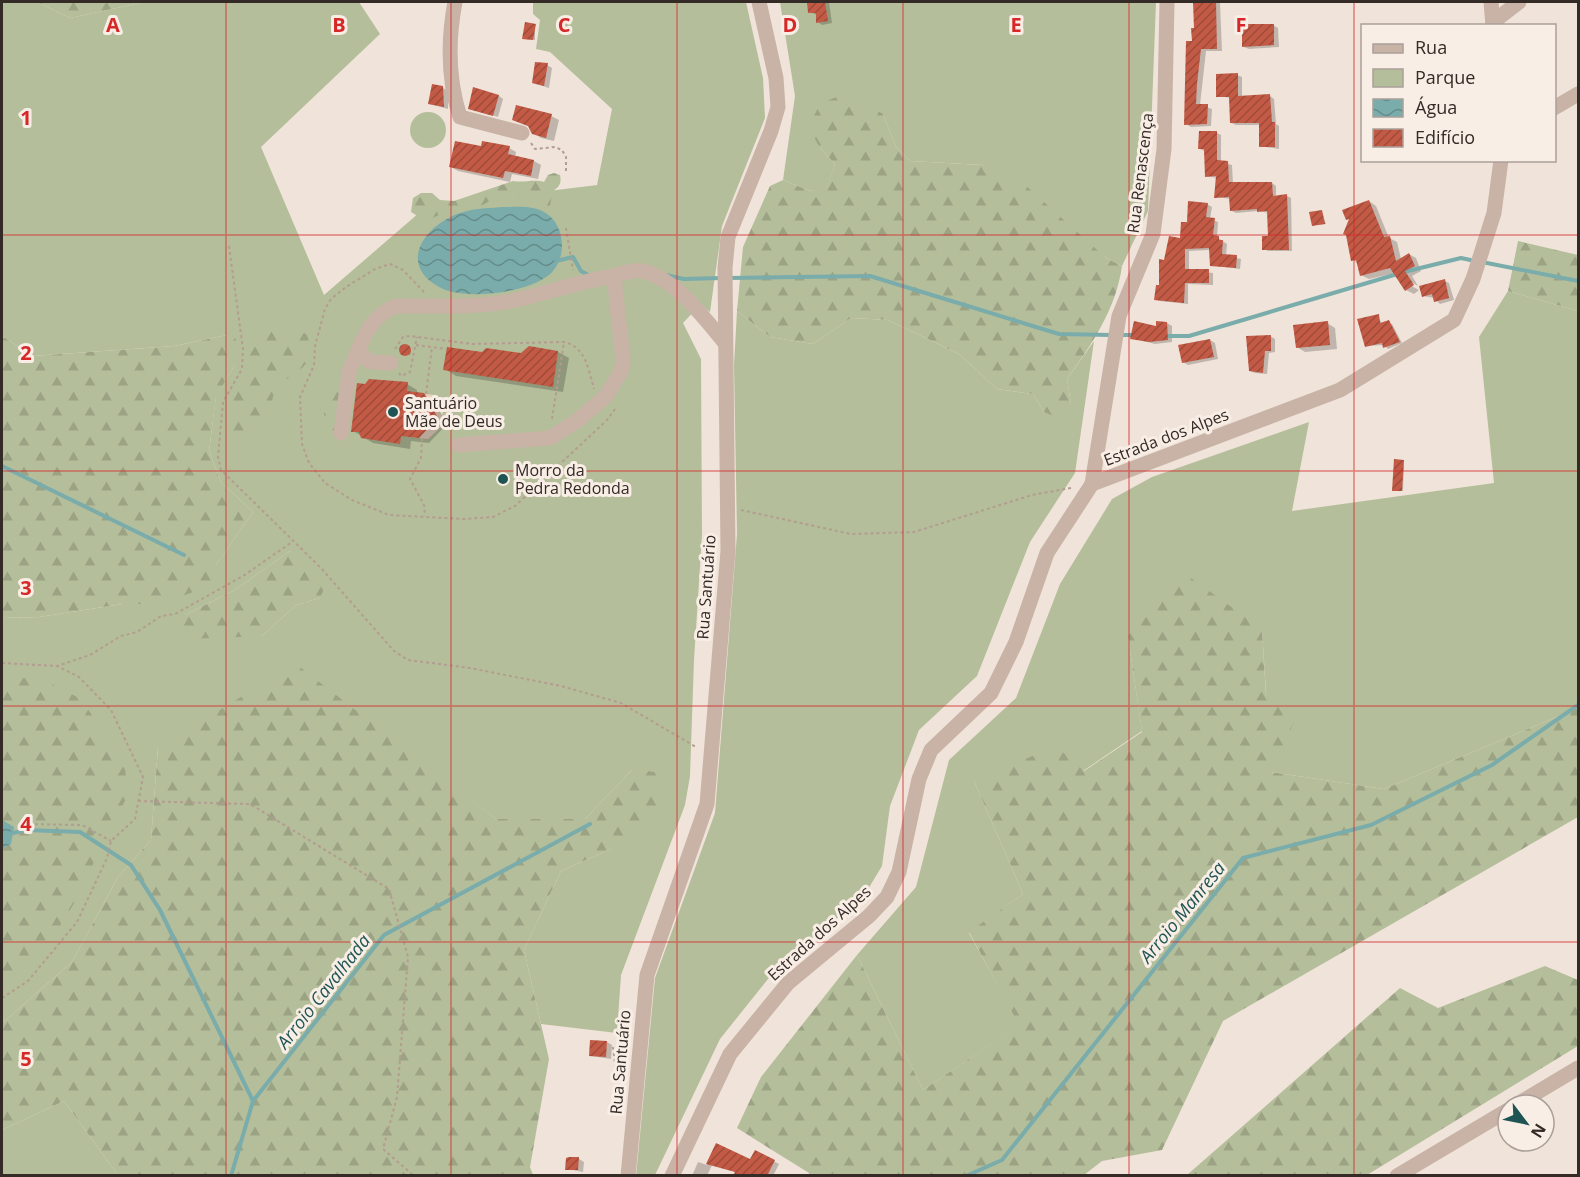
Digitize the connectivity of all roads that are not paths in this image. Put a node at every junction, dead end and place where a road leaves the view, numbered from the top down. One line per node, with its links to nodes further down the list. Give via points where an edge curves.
1 (455, 2): 9 (street, via 449,36 460,117)
2 (759, 2): 12 (street, Rua Santuário, via 777,78 778,106 728,237)
3 (1167, 2): 17 (street, Rua Renascença, via 1164,149 1153,234 1119,316)
4 (1491, 2): 6 (street)
5 (1519, 2): 6 (street)
6 (1493, 24)
7 (1578, 94): 8 (street)
8 (1556, 107)
9 (522, 133)
10 (1502, 162): 17 (street, Estrada dos Alpes, via 1494,213 1473,279 1454,320 1340,390)
11 (614, 276): 12 (street, via 636,270 667,283); 13 (street, via 584,280 508,302 395,306 379,313); 16 (street, via 623,360 615,384 578,420 550,438)
12 (725, 343): 21 (street, Rua Santuário, via 728,551 707,804 647,975)
13 (358, 350): 14 (street, via 370,362); 15 (street, via 350,372)
14 (391, 363)
15 (341, 433)
16 (458, 445)
17 (1092, 484): 22 (street, Estrada dos Alpes, via 1047,553 1016,642 991,693 932,750 919,779 899,872 886,897 869,916 788,983 730,1054)
18 (1578, 1068): 19 (street)
19 (1536, 1093)
20 (1496, 1117): 23 (street)
21 (628, 1176)
22 (672, 1176)
23 (1397, 1176)

